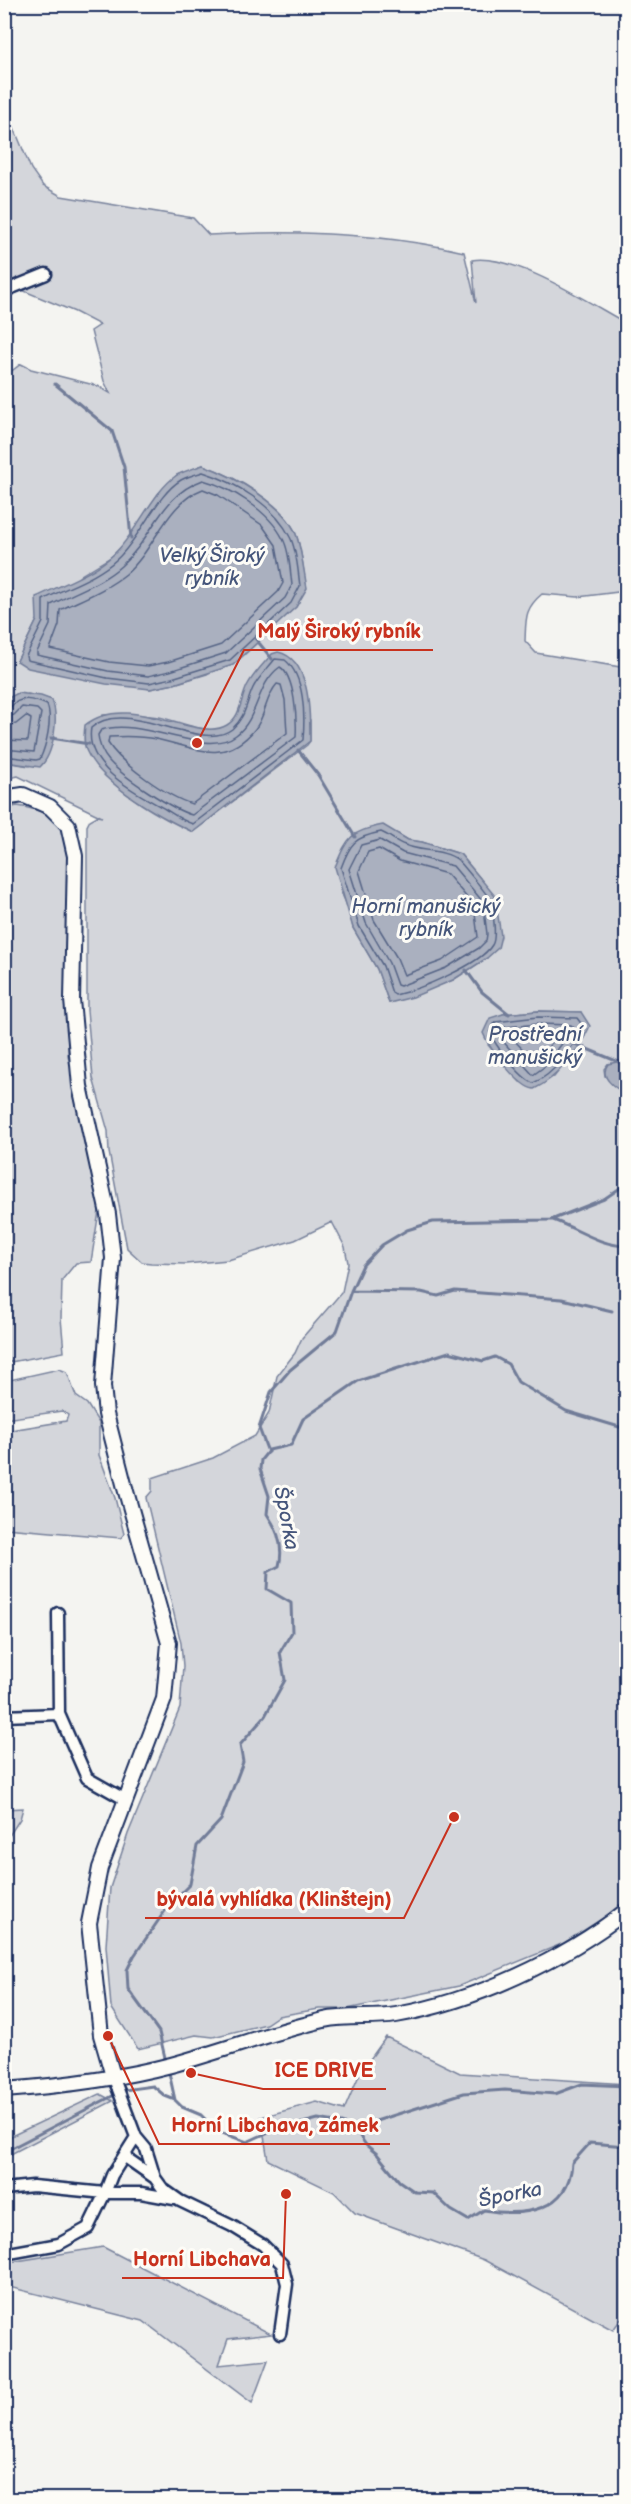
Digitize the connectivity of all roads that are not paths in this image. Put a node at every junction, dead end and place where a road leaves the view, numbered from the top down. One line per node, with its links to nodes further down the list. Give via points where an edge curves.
1 (46, 274): 2 (street)
2 (4, 291)
3 (4, 798): 7 (street, via 23,795 50,807 68,825 75,856 72,1000 80,1086 108,1214 113,1258 103,1386 106,1414 169,1643 164,1699)
4 (58, 1613): 5 (street)
5 (59, 1714): 6 (street); 7 (street, via 87,1778)
6 (4, 1716)
7 (126, 1800): 9 (street, via 100,1868 89,1923 101,2035)
8 (627, 1911): 9 (street, via 559,1957 438,2005 395,2016 325,2020 167,2066)
9 (117, 2087): 10 (street); 11 (street)
10 (4, 2090)
11 (136, 2137): 12 (street); 13 (street, via 146,2149)
12 (125, 2157): 13 (street); 15 (street)
13 (155, 2178): 16 (street)
14 (4, 2189): 15 (street, via 33,2186)
15 (105, 2193): 16 (street, via 141,2193); 17 (street, via 88,2228 59,2244)
16 (180, 2201): 18 (street, via 232,2226 282,2264 287,2284)
17 (4, 2254)
18 (280, 2334)

